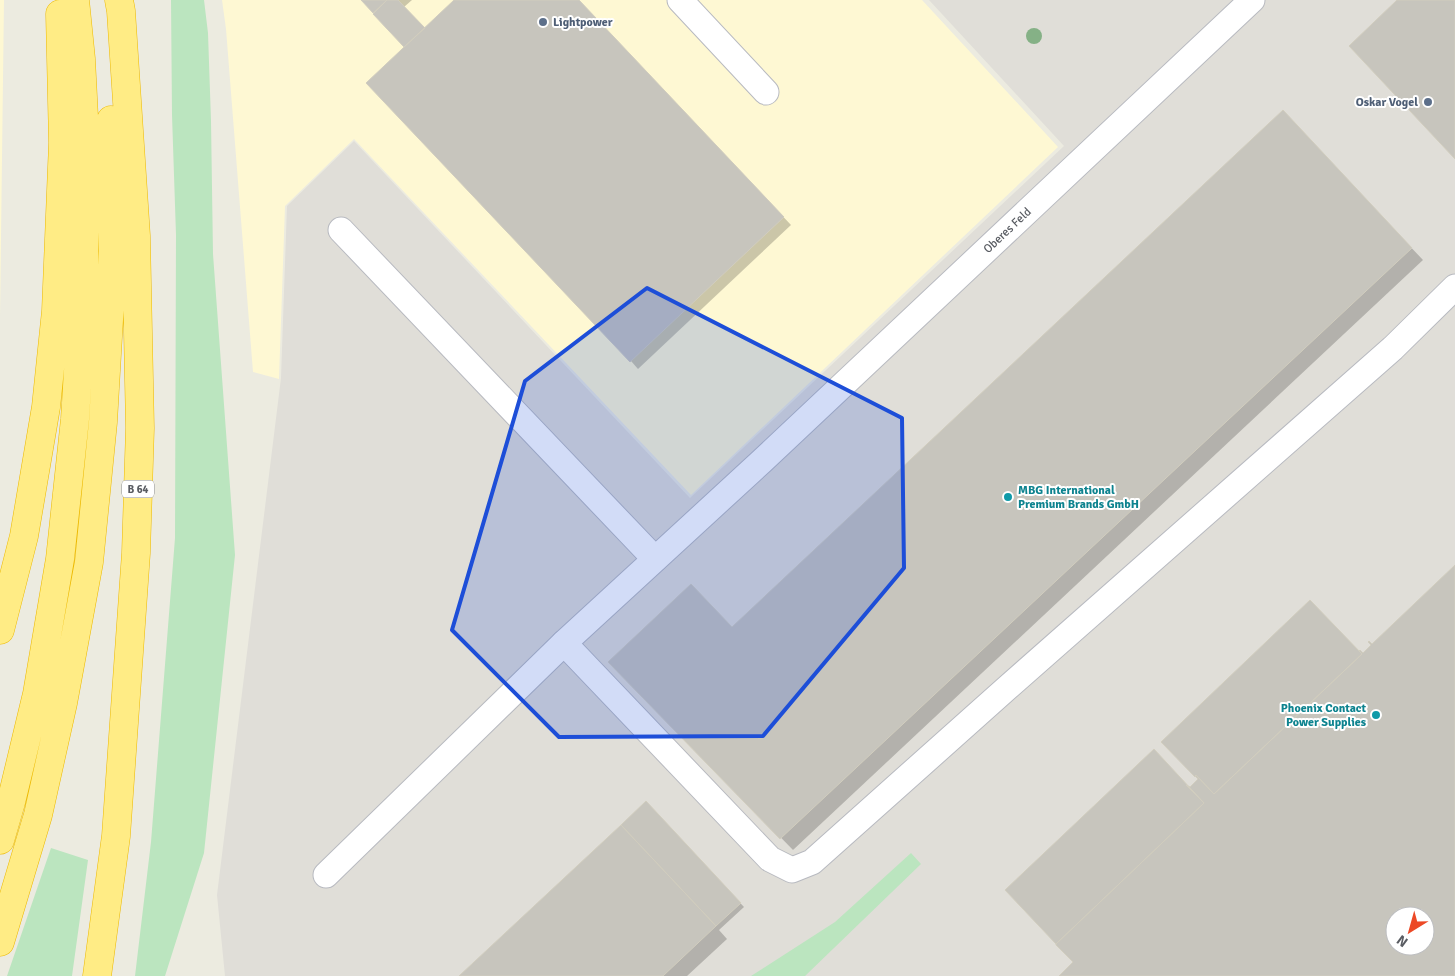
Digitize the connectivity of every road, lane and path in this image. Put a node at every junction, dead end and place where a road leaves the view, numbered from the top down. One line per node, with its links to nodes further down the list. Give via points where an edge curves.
1 (59, 0): 11 (highway, via 63,143 56,312 46,407 24,536)
2 (75, 0): 13 (highway, via 86,156 84,274 75,419 60,559 37,694)
3 (103, 0): 15 (highway, via 112,124 113,251 103,422 89,562 38,815)
4 (119, 0): 16 (highway, B 64, via 136,236 140,428 136,553 116,836)
5 (680, 0): 7 (street)
6 (1252, 0): 10 (street, Oberes Feld)
7 (766, 92)
8 (340, 230): 10 (street)
9 (1455, 287): 12 (street, via 1393,348 812,862 792,870 770,859)
10 (655, 559): 12 (street, Oberes Feld)
11 (0, 630)
12 (564, 643): 14 (street, Oberes Feld)
13 (0, 840)
14 (326, 875)
15 (0, 942)
16 (97, 976)

